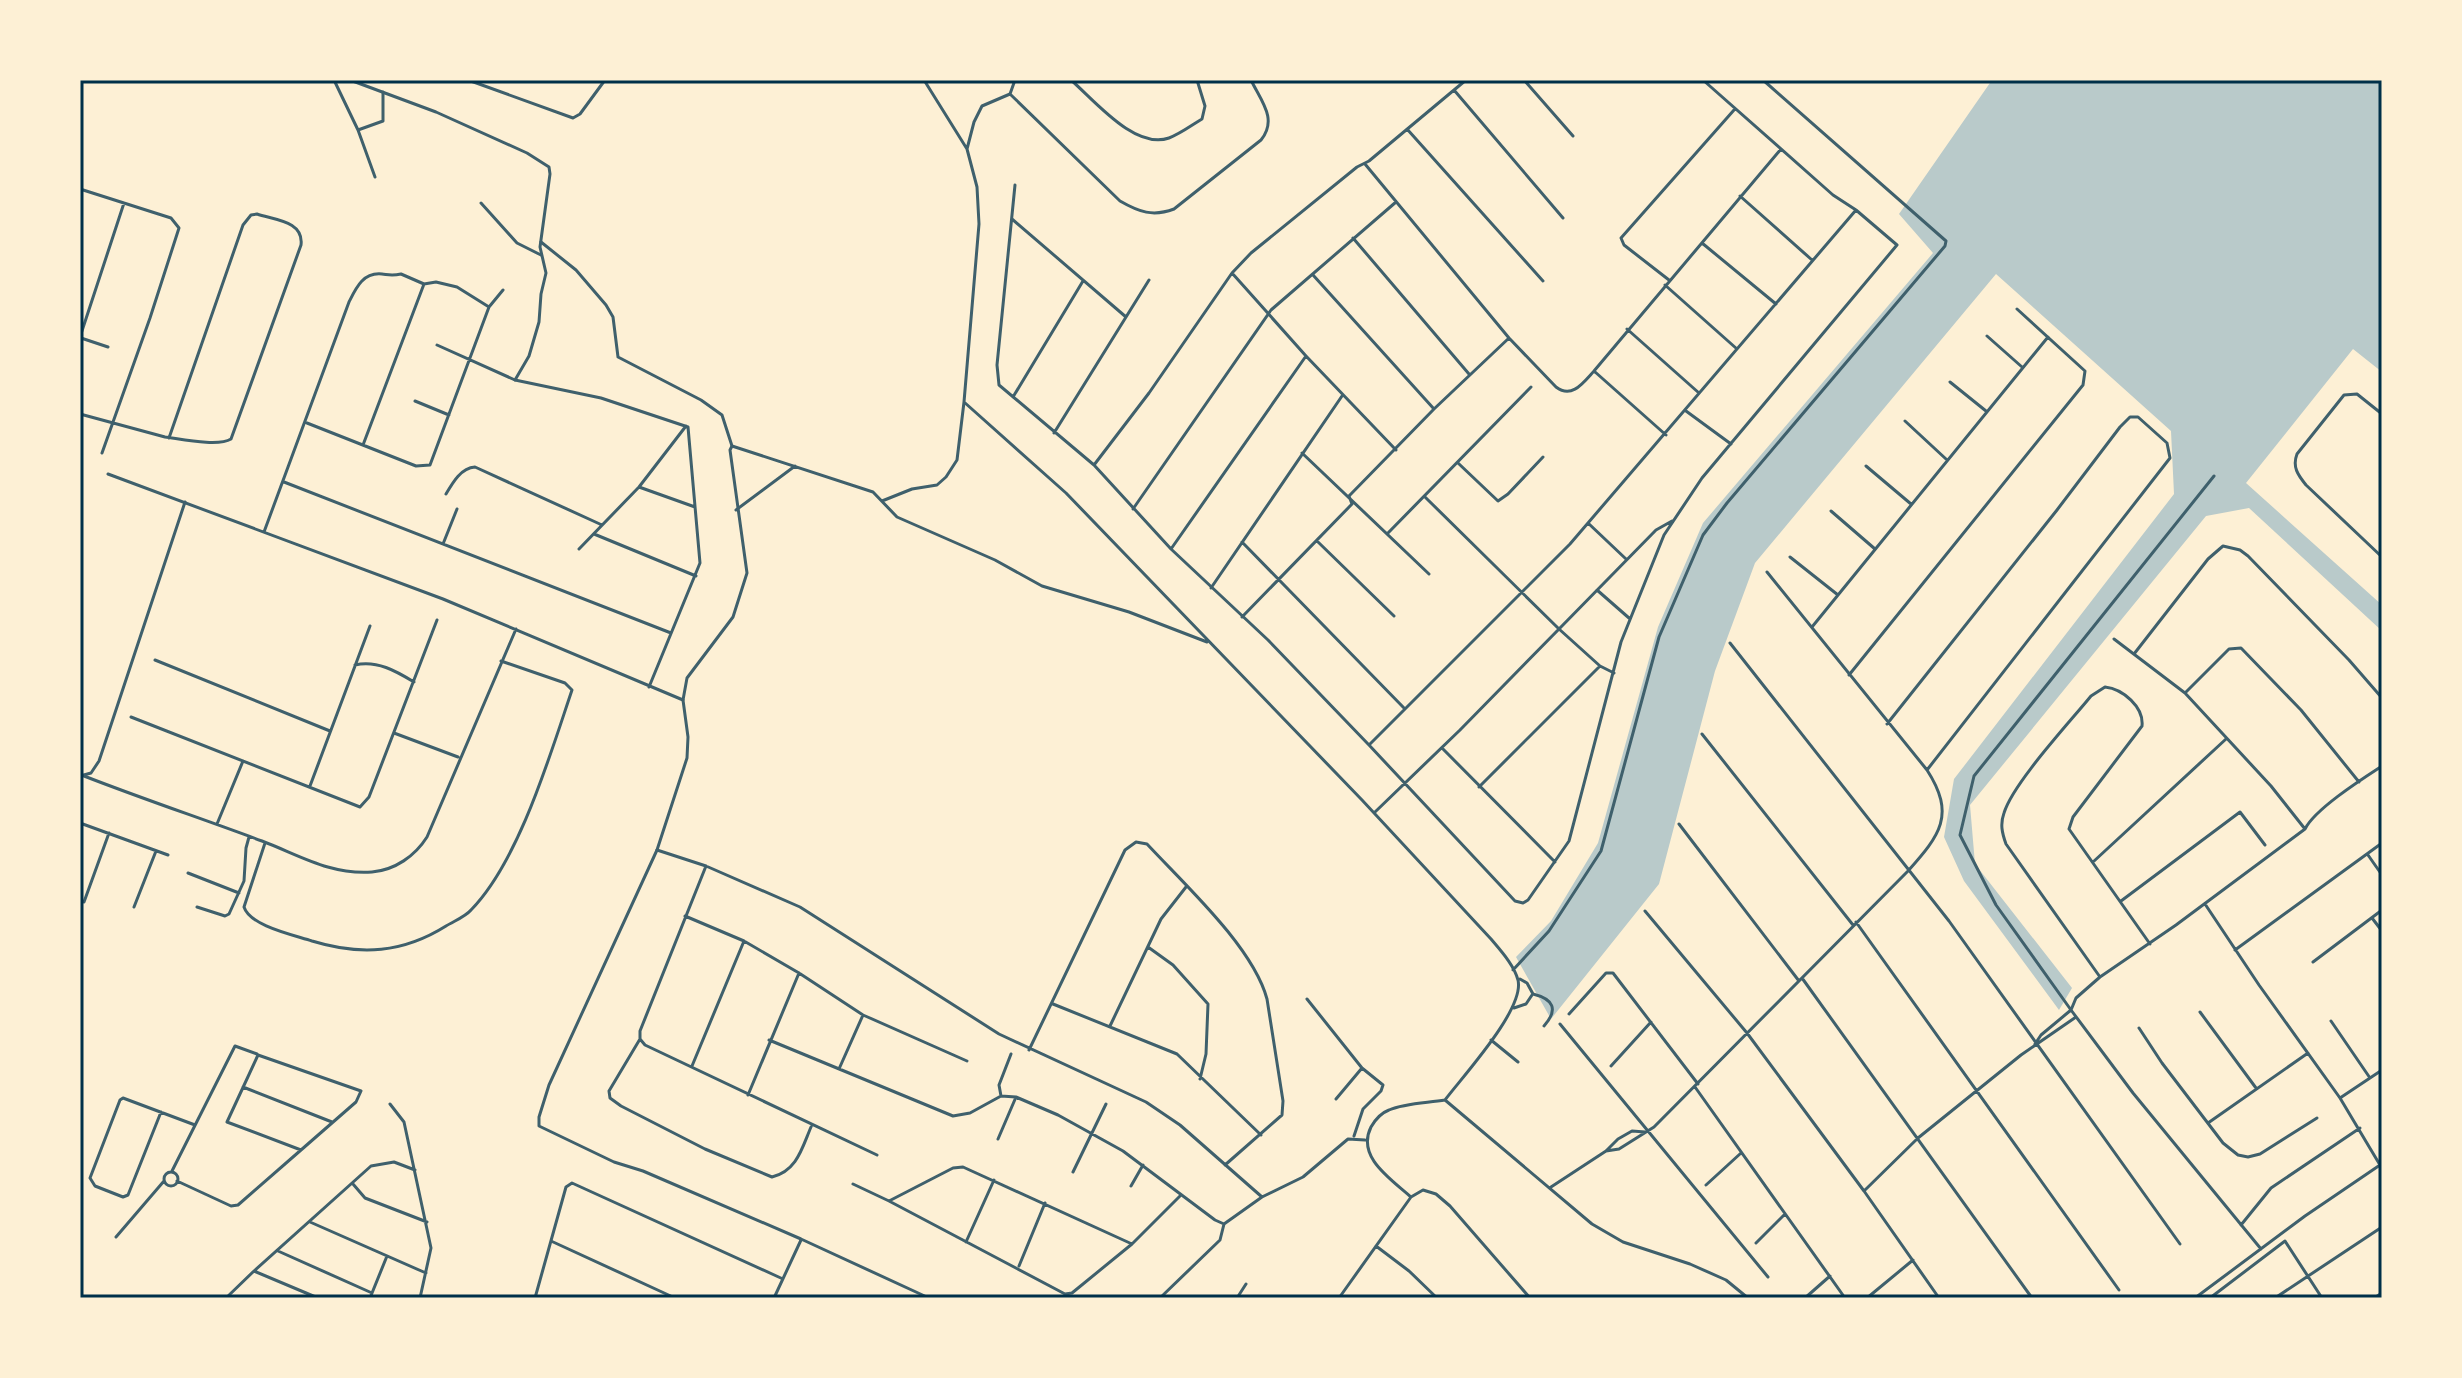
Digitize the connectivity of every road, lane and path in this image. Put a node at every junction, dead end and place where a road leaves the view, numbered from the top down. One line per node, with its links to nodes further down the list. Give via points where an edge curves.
1 (334, 80): 19 (street)
2 (350, 80): 15 (street)
3 (468, 80): 4 (street, via 573,118)
4 (605, 80)
5 (924, 80): 21 (street)
6 (1015, 80): 16 (street)
7 (1071, 80): 8 (street, via 1132,133 1149,141 1169,138 1202,119 1205,106)
8 (1197, 80)
9 (1251, 80): 16 (street, via 1269,130 1174,209 1150,214 1120,201)
10 (1466, 80): 14 (street)
11 (1524, 80): 20 (street)
12 (1703, 80): 17 (street)
13 (1763, 80): 217 (street, via 1946,241 1945,246 1703,535 1659,637 1601,851 1544,938)
14 (1454, 90): 18 (street); 32 (street)
15 (383, 92): 19 (street, via 383,121); 35 (street, via 547,164)
16 (1010, 94): 21 (street, via 982,106)
17 (1735, 109): 22 (street); 42 (street, via 1621,238)
18 (1407, 129): 23 (street); 44 (street)
19 (358, 130): 24 (street)
20 (1573, 136)
21 (967, 149): 73 (street, via 979,224)
22 (1781, 149): 27 (street); 31 (street)
23 (1365, 164): 28 (street); 39 (street)
24 (375, 177)
25 (1015, 185): 33 (street)
26 (80, 189): 29 (street)
27 (1740, 196): 36 (street); 38 (street)
28 (1396, 202): 34 (street); 57 (street)
29 (124, 203): 55 (street); 82 (street, via 171,218 179,234)
30 (481, 203): 37 (street, via 517,243)
31 (1856, 210): 38 (street); 87 (street, via 1897,245)
32 (1563, 218)
33 (1012, 219): 43 (street); 71 (street, via 996,378)
34 (1353, 238): 40 (street); 65 (street)
35 (540, 242): 37 (street); 89 (street, via 576,270 606,305 613,317 618,357 722,415)
36 (1701, 242): 42 (street); 48 (street)
37 (541, 255): 66 (street, via 546,273 539,322)
38 (1813, 261): 48 (street)
39 (1232, 273): 51 (street); 96 (street)
40 (1312, 274): 51 (street); 74 (street)
41 (1149, 280): 52 (street)
42 (1669, 280): 46 (street)
43 (1083, 281): 52 (street); 71 (street)
44 (1543, 281)
45 (424, 284): 49 (street, via 457,287); 81 (street, via 401,274 382,274 359,284); 88 (street)
46 (1665, 285): 53 (street); 60 (street)
47 (503, 290): 49 (street)
48 (1776, 304): 60 (street)
49 (489, 307): 62 (street)
50 (2017, 309): 56 (street)
51 (1269, 314): 61 (street); 111 (street)
52 (1126, 317): 84 (street)
53 (1627, 329): 64 (street); 69 (street)
54 (1987, 336): 63 (street)
55 (80, 337): 59 (street)
56 (2048, 337): 63 (street); 155 (street, via 2085,371 2083,385)
57 (1509, 338): 64 (street, via 1563,392 1578,389); 65 (street)
58 (437, 345): 62 (street)
59 (108, 347)
60 (1738, 349): 69 (street)
61 (1306, 356): 70 (street); 124 (street)
62 (469, 359): 66 (street); 79 (street)
63 (2022, 367): 76 (street)
64 (1594, 371): 85 (street)
65 (1469, 374): 74 (street)
66 (515, 380): 83 (street, via 601,398)
67 (1950, 382): 76 (street)
68 (1531, 387): 95 (street)
69 (1700, 394): 75 (street)
70 (1342, 395): 90 (street); 92 (street)
71 (1013, 397): 84 (street)
72 (415, 401): 79 (street)
73 (964, 402): 106 (street, via 957,460 945,478); 147 (street, via 1066,493)
74 (1434, 409): 90 (street)
75 (1686, 411): 85 (street); 87 (street)
76 (1986, 411): 94 (street)
77 (80, 414): 82 (street)
78 (2382, 414): 127 (street, via 2357,394 2344,395 2294,461 2306,485)
79 (449, 415): 88 (street, via 434,460 423,468)
80 (1905, 421): 94 (street)
81 (307, 423): 88 (street); 101 (street)
82 (112, 424): 86 (street); 91 (street)
83 (686, 426): 102 (street); 109 (street)
84 (1054, 433): 96 (street)
85 (1666, 435): 115 (street)
86 (169, 438): 86 (street, via 231,439 301,245 297,226 257,214 243,225)
87 (1731, 444): 114 (street)
88 (363, 445)
89 (732, 446): 97 (street); 112 (street)
90 (1396, 450): 104 (street)
91 (102, 453)
92 (1302, 453): 104 (street); 121 (street)
93 (1543, 457): 95 (street, via 1498,501)
94 (1947, 460): 108 (street)
95 (1458, 463): 105 (street)
96 (1094, 465): 111 (street)
97 (795, 466): 106 (street, via 873,492); 112 (street)
98 (1866, 466): 108 (street)
99 (108, 474): 107 (street)
100 (2214, 476): 226 (street, via 1974,776 1960,835 1996,905)
101 (284, 482): 117 (street); 122 (street)
102 (639, 487): 109 (street); 116 (street)
103 (446, 494): 116 (street, via 465,469 475,467)
104 (1349, 496): 118 (street); 120 (street, via 1352,504)
105 (1425, 497): 118 (street); 135 (street)
106 (882, 501): 147 (street, via 903,521 1042,586)
107 (185, 502): 117 (street); 174 (street, via 99,761)
108 (1911, 504): 125 (street)
109 (695, 507): 131 (street, via 700,563)
110 (457, 509): 122 (street)
111 (1133, 509): 124 (street)
112 (736, 510): 160 (street, via 747,573 733,617 689,675)
113 (1831, 511): 125 (street)
114 (1672, 520): 128 (street); 139 (street)
115 (1588, 523): 128 (street); 135 (street)
116 (602, 525): 119 (street)
117 (264, 532): 143 (street)
118 (1388, 533): 130 (street)
119 (594, 534): 123 (street); 131 (street)
120 (1317, 541): 132 (street); 137 (street)
121 (1242, 542): 132 (street); 133 (street)
122 (443, 544): 145 (street)
123 (579, 549)
124 (1171, 549): 133 (street)
125 (1875, 549): 136 (street)
126 (1790, 557): 136 (street)
127 (2382, 557)
128 (1627, 560): 134 (street)
129 (1767, 572): 142 (street)
130 (1429, 574)
131 (696, 576): 145 (street)
132 (1279, 579): 138 (street); 161 (street)
133 (1211, 588): 138 (street)
134 (1597, 590): 139 (street); 144 (street)
135 (1521, 592): 144 (street); 161 (street)
136 (1838, 595): 142 (street)
137 (1394, 616)
138 (1242, 617): 168 (street)
139 (1629, 618): 154 (street)
140 (437, 620): 156 (street)
141 (370, 626): 152 (street)
142 (1812, 627): 155 (street)
143 (516, 629): 151 (street); 157 (street)
144 (1559, 629): 153 (street); 169 (street)
145 (671, 633): 157 (street)
146 (2114, 639): 149 (street)
147 (1211, 643): 179 (street)
148 (1730, 643): 196 (street)
149 (2134, 654): 158 (street); 159 (street, via 2208,559 2230,546 2248,556)
150 (155, 660): 164 (street)
151 (501, 661): 170 (street); 186 (street, via 572,690 518,835 469,912 427,938 392,949 355,949 292,935 255,921 244,907)
152 (355, 665): 156 (street, via 383,666); 164 (street)
153 (1600, 666): 154 (street); 178 (street)
154 (1614, 673): 194 (street, via 1569,841)
155 (1849, 675): 163 (street)
156 (414, 682): 165 (street)
157 (649, 687): 160 (street)
158 (2185, 693): 167 (street); 175 (street, via 2229,649 2241,648 2301,710)
159 (2382, 698)
160 (683, 700): 189 (street, via 687,758)
161 (1405, 709): 168 (street)
162 (131, 717): 171 (street)
163 (1887, 724): 173 (street); 173 (street, via 2120,427 2138,417 2167,443 2170,458)
164 (330, 731): 177 (street)
165 (394, 733): 170 (street); 177 (street, via 369,797 360,807)
166 (1702, 734): 210 (street)
167 (2227, 738): 183 (street); 193 (street)
168 (1369, 745): 176 (street)
169 (1442, 748): 176 (street); 178 (street)
170 (460, 758): 186 (street, via 427,837 392,867 364,873 334,869)
171 (243, 761): 177 (street); 182 (street)
172 (2382, 766): 175 (street)
173 (1927, 770): 196 (street, via 1940,791 1940,828)
174 (82, 776): 182 (street)
175 (2359, 782): 183 (street)
176 (1405, 784): 179 (street); 194 (street, via 1515,901 1528,900)
177 (310, 786)
178 (1479, 787): 194 (street)
179 (1374, 813): 217 (street, via 1491,939)
180 (80, 823): 184 (street)
181 (1679, 824): 221 (street)
182 (216, 825): 185 (street)
183 (2305, 829): 203 (street)
184 (109, 833): 190 (street); 202 (street)
185 (249, 837): 186 (street); 200 (street)
186 (265, 843)
187 (2382, 843): 191 (street)
188 (2265, 845): 201 (street, via 2240,812)
189 (657, 850): 195 (street); 312 (street, via 549,1085 539,1126)
190 (156, 851): 192 (street); 204 (street)
191 (2367, 854): 198 (street); 215 (street)
192 (168, 855)
193 (2093, 862): 201 (street); 219 (street, via 2069,829 2073,817 2143,721 2139,708 2110,688 2091,696 2029,773 2005,808 2001,826 2006,844)
194 (1556, 863)
195 (706, 866): 208 (street); 242 (street, via 800,907)
196 (1908, 871): 210 (street); 241 (street)
197 (188, 873): 200 (street)
198 (2382, 875)
199 (1186, 887): 214 (street); 224 (street, via 1147,844 1130,845); 276 (street, via 1248,957 1263,984 1284,1108)
200 (239, 893): 205 (street, via 228,915)
201 (2121, 901): 213 (street)
202 (84, 902)
203 (2205, 904): 213 (street); 215 (street)
204 (134, 907)
205 (197, 907)
206 (2382, 910): 209 (street)
207 (1645, 911): 237 (street)
208 (685, 916): 212 (street); 238 (street)
209 (2372, 918): 211 (street); 216 (street)
210 (1855, 923): 221 (street); 258 (street)
211 (2382, 931)
212 (744, 941): 218 (street); 248 (street)
213 (2150, 944): 219 (street)
214 (1148, 947): 234 (street); 254 (street, via 1173,965 1208,1004)
215 (2235, 950): 243 (street)
216 (2313, 962)
217 (1513, 970): 220 (street)
218 (799, 973): 229 (street); 239 (street)
219 (2100, 977): 226 (street, via 2076,998)
220 (1518, 978): 222 (street); 225 (street)
221 (1800, 979): 237 (street); 278 (street)
222 (1533, 994): 225 (street); 235 (street, via 1552,1005)
223 (1307, 999): 250 (street)
224 (1053, 1004): 234 (street); 242 (street)
225 (1514, 1008): 240 (street)
226 (2071, 1010): 230 (street); 241 (street)
227 (2200, 1012): 257 (street)
228 (1569, 1014): 232 (street, via 1609,972)
229 (863, 1015): 246 (street); 251 (street)
230 (2076, 1017): 241 (street); 309 (street)
231 (2331, 1021): 253 (street)
232 (1651, 1022): 249 (street); 255 (street)
233 (1560, 1024): 275 (street)
234 (1110, 1026): 254 (street, via 1177,1054)
235 (1544, 1026)
236 (2139, 1028): 270 (street)
237 (1747, 1033): 255 (street); 299 (street)
238 (640, 1039): 248 (street); 272 (street, via 613,1082 610,1098 691,1142 772,1177 796,1162)
239 (769, 1040): 251 (street); 259 (street)
240 (1491, 1040): 247 (street); 264 (street)
241 (2035, 1044): 258 (street); 317 (street)
242 (1029, 1050): 287 (street, via 1146,1102)
243 (2308, 1053): 257 (street); 262 (street)
244 (1011, 1054): 260 (street, via 999,1085)
245 (258, 1055): 256 (street); 269 (street, via 361,1091); 271 (street, via 235,1046)
246 (967, 1061)
247 (1518, 1062)
248 (692, 1066): 259 (street)
249 (1611, 1066)
250 (1362, 1068): 263 (street); 277 (street, via 1383,1085 1363,1109)
251 (839, 1069): 260 (street, via 953,1116)
252 (2382, 1070): 253 (street)
253 (2370, 1078): 262 (street)
254 (1200, 1079): 276 (street)
255 (1696, 1086): 275 (street); 283 (street)
256 (243, 1087): 269 (street); 281 (street, via 227,1122)
257 (2256, 1088): 270 (street)
258 (1978, 1091): 278 (street); 331 (street)
259 (748, 1095): 272 (street)
260 (1001, 1096): 261 (street)
261 (1016, 1097): 274 (street); 279 (street)
262 (2340, 1098): 273 (street)
263 (1336, 1099)
264 (1445, 1100): 280 (street, via 1386,1111); 298 (street)
265 (390, 1104): 288 (street, via 404,1122)
266 (1106, 1104): 274 (street)
267 (161, 1112): 267 (street, via 128,1195 95,1186 90,1178 120,1100); 271 (street)
268 (2317, 1118): 270 (street, via 2248,1157 2229,1150)
269 (332, 1122): 281 (street)
270 (2208, 1123)
271 (195, 1125): 289 (street)
272 (812, 1126): 284 (street)
273 (2360, 1128): 285 (street); 309 (street, via 2271,1188)
274 (1092, 1132): 286 (street); 290 (street)
275 (1648, 1132): 282 (street); 282 (street, via 1632,1131); 328 (street)
276 (1261, 1135): 287 (street)
277 (1354, 1137): 280 (street); 301 (street, via 1303,1177)
278 (1918, 1138): 299 (street); 351 (street)
279 (998, 1139)
280 (1366, 1141): 302 (street, via 1376,1165)
281 (301, 1150): 293 (street, via 238,1205)
282 (1606, 1151): 298 (street)
283 (1741, 1153): 296 (street); 305 (street)
284 (877, 1155)
285 (2381, 1164): 319 (street)
286 (1143, 1165): 297 (street); 300 (street)
287 (1225, 1165): 301 (street)
288 (415, 1170): 294 (street, via 383,1163); 307 (street)
289 (172, 1171): 292 (street); 293 (street)
290 (1073, 1172)
291 (994, 1180): 303 (street, via 958,1167); 304 (street); 314 (street)
292 (164, 1181): 293 (street, via 172,1186); 311 (street)
293 (177, 1181)
294 (352, 1183): 306 (street); 307 (street, via 365,1198)
295 (853, 1184): 303 (street)
296 (1706, 1185)
297 (1131, 1186)
298 (1551, 1187): 346 (street, via 1609,1235 1726,1280)
299 (1864, 1191): 322 (street)
300 (1181, 1195): 308 (street); 316 (street)
301 (1262, 1197): 308 (street)
302 (1411, 1197): 318 (street); 345 (street, via 1423,1190 1443,1199)
303 (889, 1201): 314 (street)
304 (1045, 1203): 316 (street); 323 (street)
305 (1785, 1214): 315 (street); 326 (street)
306 (310, 1222): 320 (street); 321 (street)
307 (427, 1222): 325 (street, via 431,1248)
308 (1224, 1224): 341 (street, via 1220,1240)
309 (2241, 1225): 319 (street)
310 (2382, 1227): 327 (street)
311 (116, 1237)
312 (801, 1239): 329 (street); 340 (street)
313 (550, 1241): 329 (street, via 566,1187 572,1183); 337 (street); 338 (street)
314 (966, 1242): 323 (street)
315 (1756, 1243)
316 (1132, 1244): 323 (street, via 1072,1293 1058,1291)
317 (2180, 1244)
318 (1376, 1246): 343 (street); 344 (street)
319 (2261, 1249): 352 (street)
320 (278, 1251): 324 (street); 333 (street)
321 (387, 1256): 325 (street); 333 (street)
322 (1913, 1260): 349 (street); 350 (street)
323 (1019, 1267)
324 (254, 1271): 334 (street); 335 (street)
325 (426, 1273): 336 (street)
326 (1830, 1276): 347 (street); 348 (street)
327 (2307, 1276): 353 (street, via 2285,1241); 354 (street); 355 (street)
328 (1768, 1277)
329 (783, 1279): 339 (street)
330 (1246, 1284): 342 (street)
331 (2119, 1290)
332 (2382, 1293): 356 (street)
333 (371, 1296)
334 (226, 1298)
335 (318, 1298)
336 (420, 1298)
337 (535, 1298)
338 (675, 1298)
339 (774, 1298)
340 (929, 1298)
341 (1160, 1298)
342 (1237, 1298)
343 (1339, 1298)
344 (1437, 1298)
345 (1530, 1298)
346 (1748, 1298)
347 (1805, 1298)
348 (1845, 1298)
349 (1867, 1298)
350 (1939, 1298)
351 (2032, 1298)
352 (2195, 1298)
353 (2210, 1298)
354 (2275, 1298)
355 (2322, 1298)
356 (2374, 1298)

